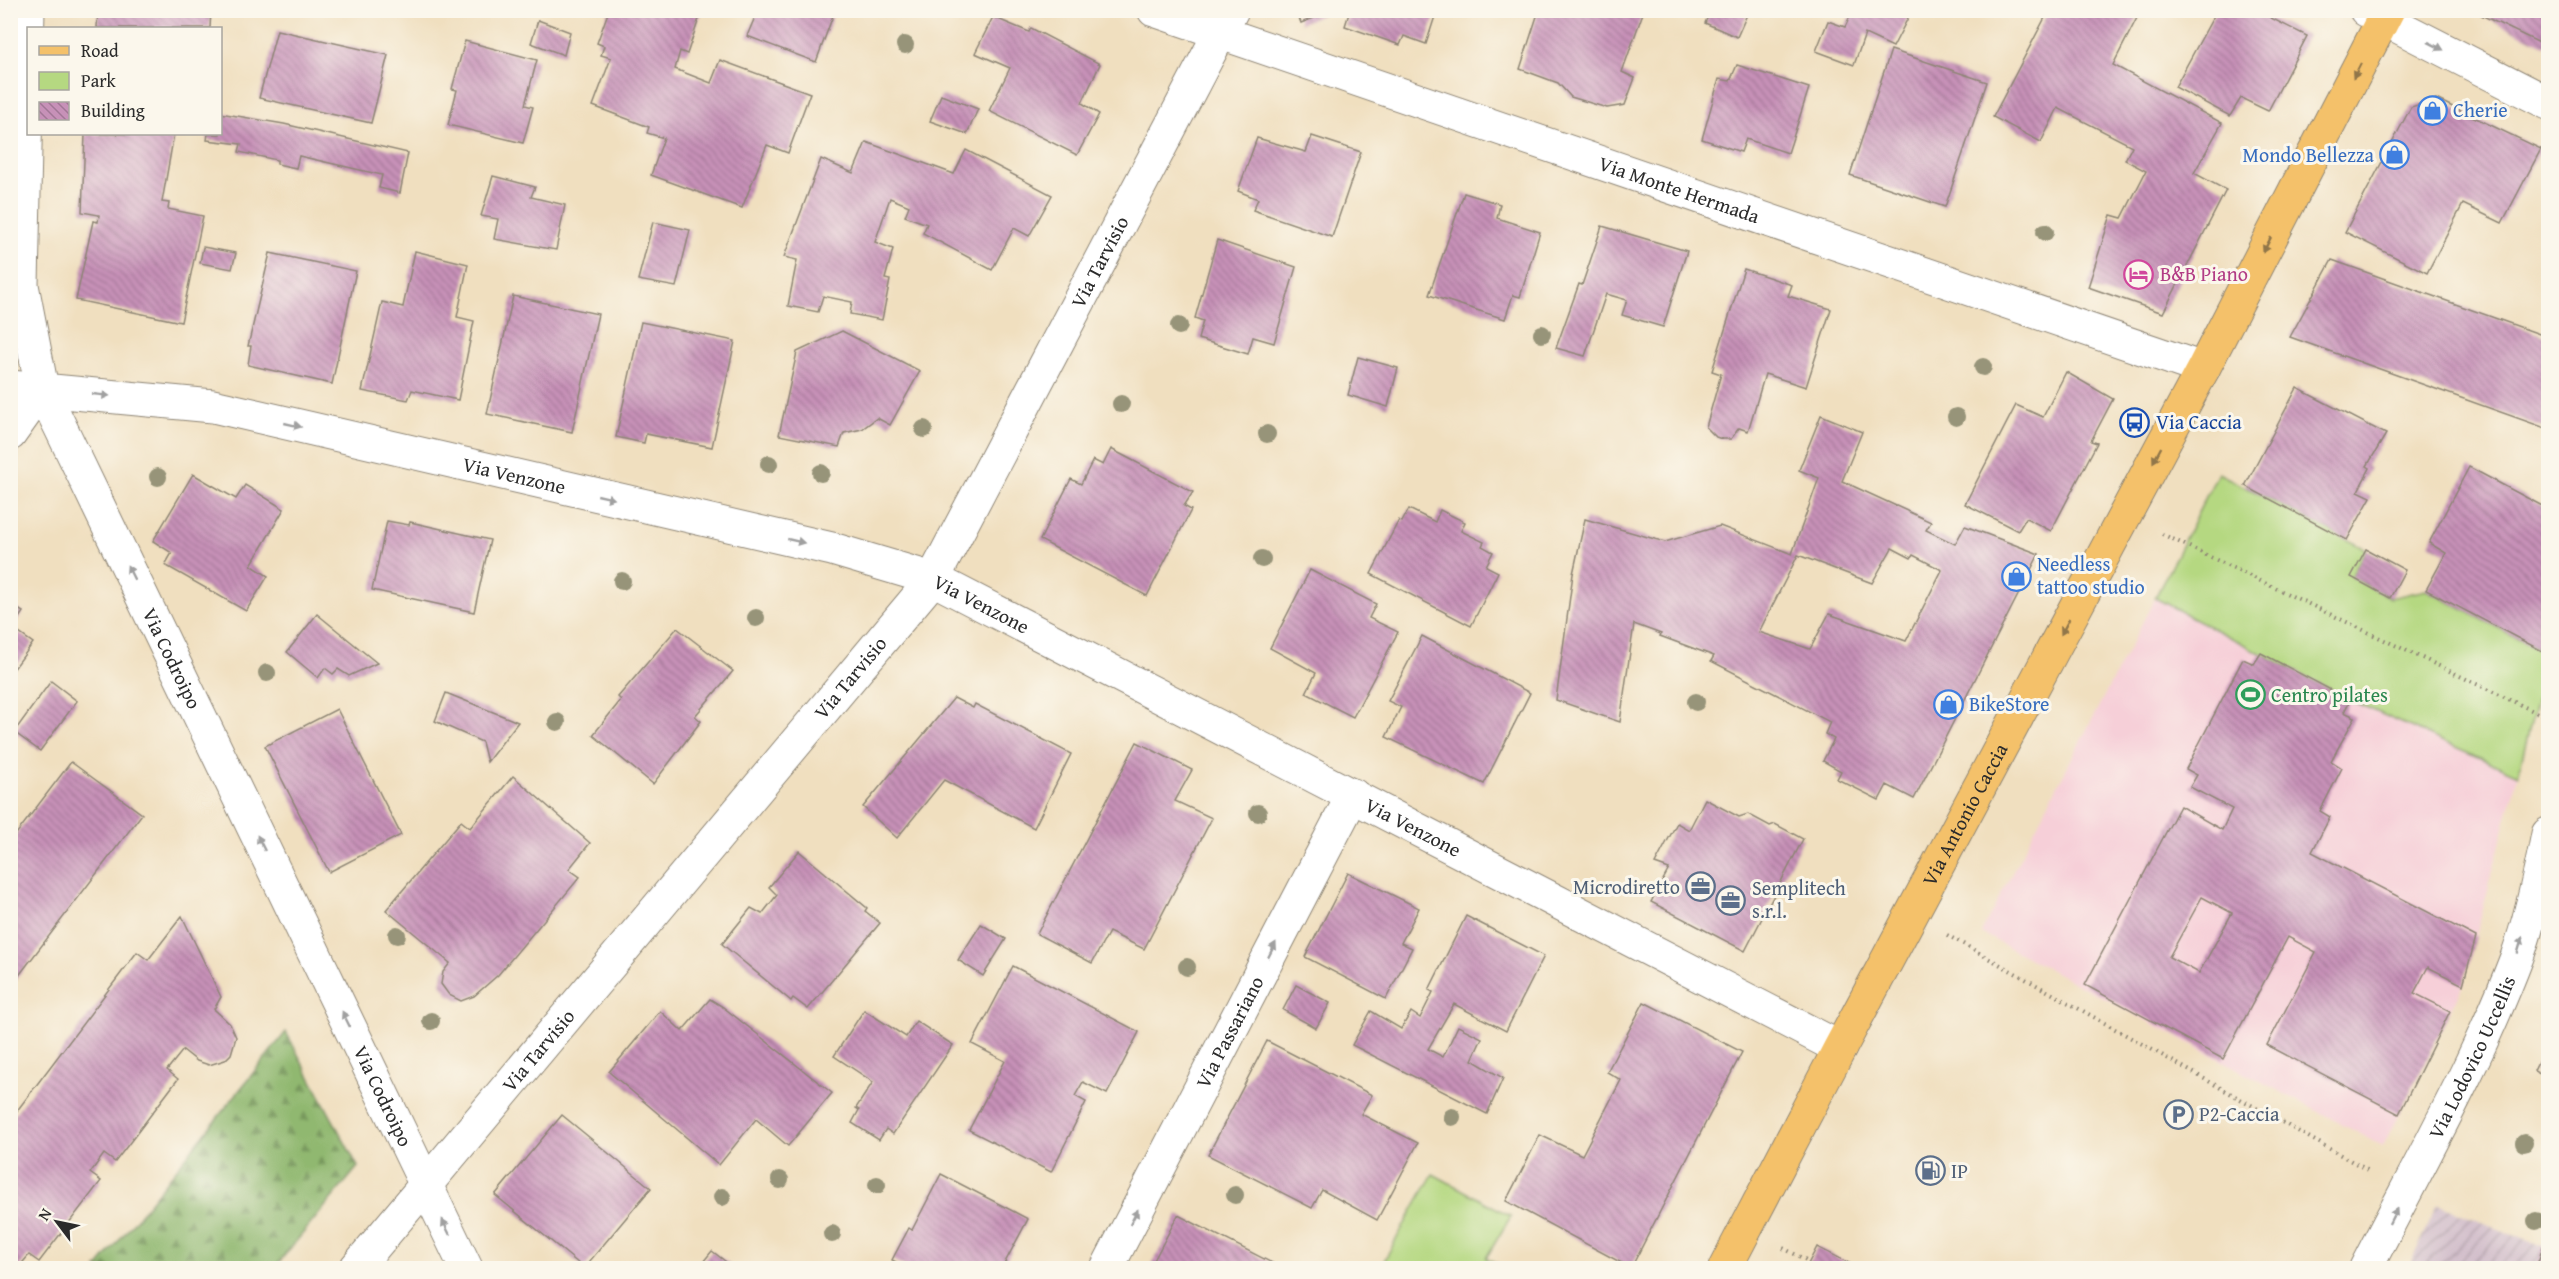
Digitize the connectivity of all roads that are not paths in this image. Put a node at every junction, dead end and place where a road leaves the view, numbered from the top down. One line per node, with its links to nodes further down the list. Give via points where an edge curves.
1 (1154, 10): 3 (street, Via Monte Hermada)
2 (2379, 14): 5 (street, one-way to 5); 6 (main road, Via Antonio Caccia, one-way to 6)
3 (1226, 22): 6 (street, Via Monte Hermada); 9 (street, Via Tarvisio)
4 (22, 30): 7 (street, Via Codroipo)
5 (2548, 103)
6 (2203, 369): 12 (main road, Via Antonio Caccia, one-way to 12)
7 (26, 388): 8 (street); 9 (street, Via Venzone, one-way to 9, via 213,406 832,549); 13 (street, Via Codroipo, one-way to 7)
8 (10, 434)
9 (933, 579): 10 (street, Via Venzone); 13 (street, Via Tarvisio)
10 (1353, 795): 12 (street, Via Venzone); 16 (street, Via Passariano, one-way to 10)
11 (2548, 834): 18 (street, Via Lodovico Uccellis, one-way to 11, via 2487,1029 2517,955)
12 (1840, 1048): 17 (main road, Via Antonio Caccia)
13 (426, 1185): 14 (street, Via Tarvisio); 15 (street, Via Codroipo, one-way to 13)
14 (356, 1269)
15 (466, 1269)
16 (1107, 1269)
17 (1725, 1269)
18 (2366, 1269)

